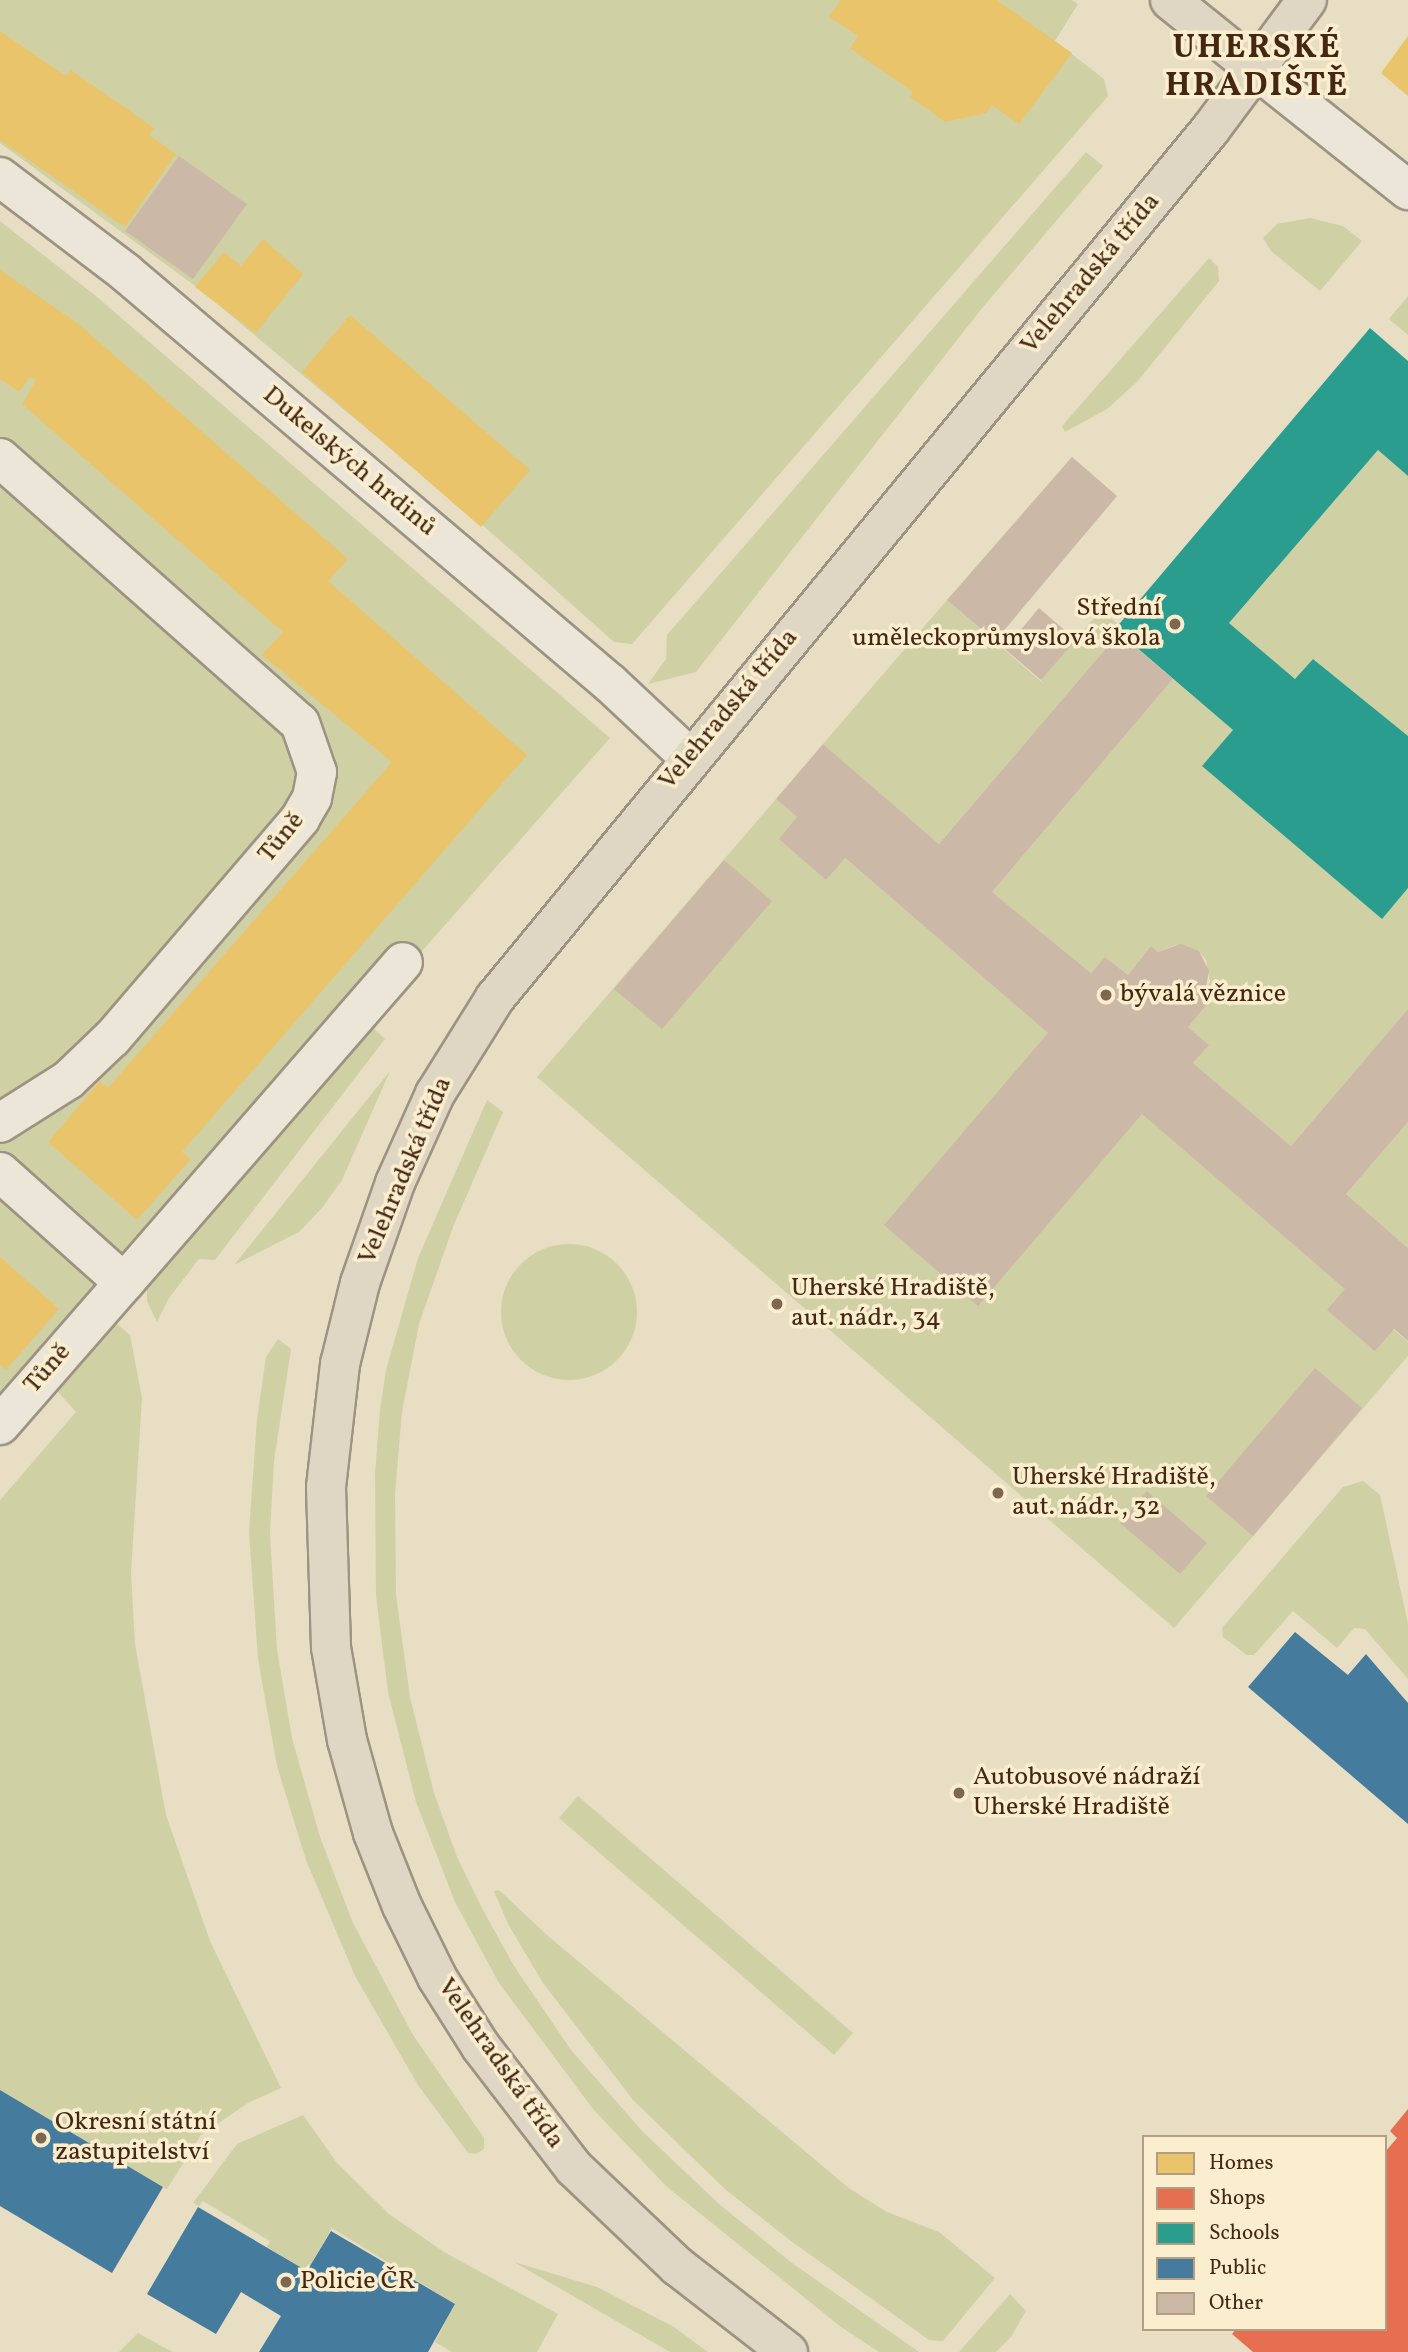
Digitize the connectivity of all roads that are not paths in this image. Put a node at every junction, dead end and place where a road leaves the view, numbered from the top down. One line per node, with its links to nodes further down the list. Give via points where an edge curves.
1 (1170, 0): 3 (main road)
2 (1307, 0): 3 (main road, Velehradská třída)
3 (1257, 70): 5 (street); 7 (main road, Velehradská třída)
4 (0, 177): 7 (street, Dukelských hrdinů, via 125,272 600,675)
5 (1408, 190)
6 (0, 458): 9 (street, Tůně, via 300,723 317,772 312,799 300,819 112,1038 68,1080)
7 (690, 757): 13 (main road, Velehradská třída, via 495,998 457,1054 418,1129 373,1239 340,1364 329,1438 325,1566 331,1647 369,1820 402,1906 437,1977 489,2059 574,2168 677,2266)
8 (403, 962): 11 (street, Tůně)
9 (0, 1123)
10 (0, 1172): 11 (street)
11 (124, 1283): 12 (street, Tůně)
12 (0, 1425)
13 (788, 2352)

